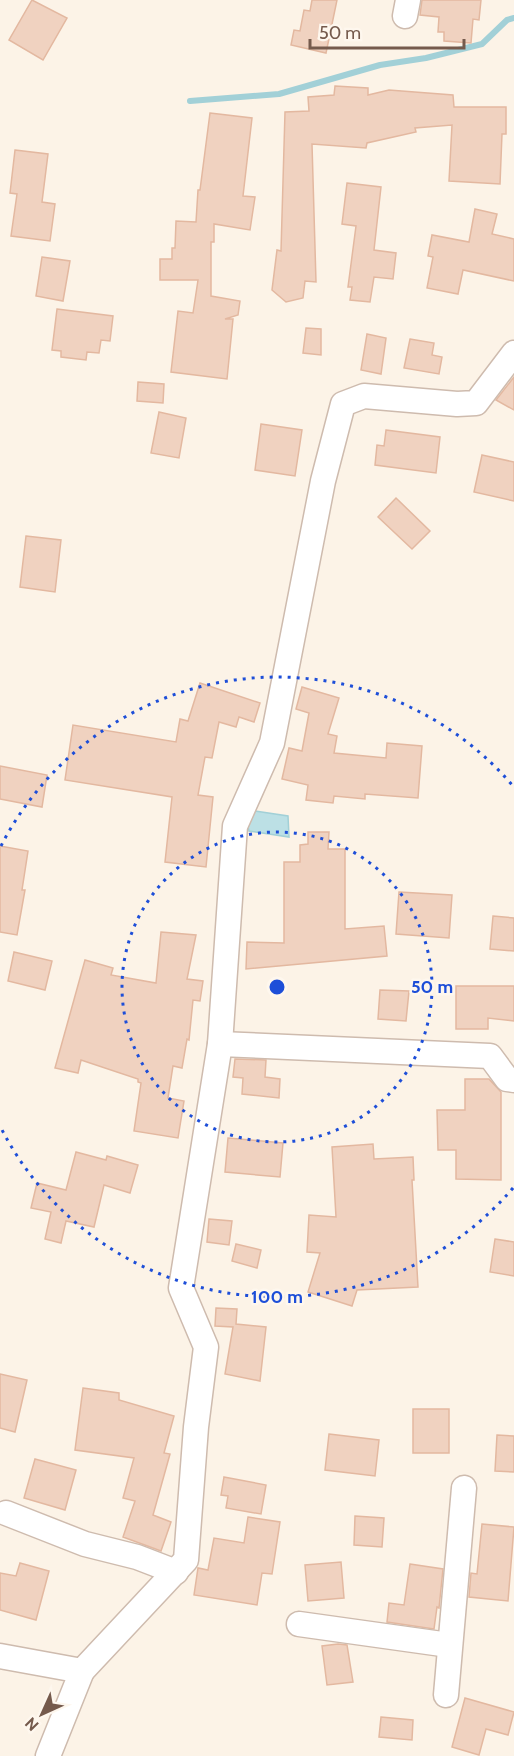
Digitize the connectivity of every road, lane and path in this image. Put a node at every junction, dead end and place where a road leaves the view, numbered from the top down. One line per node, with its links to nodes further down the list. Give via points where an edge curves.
1 (514, 353): 2 (street, via 476,403 364,396 344,404 323,481 272,743 235,826)
2 (220, 1044): 3 (street, via 490,1056 507,1079); 6 (street, via 181,1288 206,1347 186,1560)
3 (514, 1080)
4 (464, 1488): 8 (street)
5 (6, 1513): 6 (street, via 85,1544)
6 (176, 1572): 10 (street)
7 (299, 1624): 8 (street)
8 (449, 1645): 11 (street)
9 (0, 1656): 10 (street)
10 (82, 1671): 12 (street)
11 (446, 1695)
12 (48, 1756)

